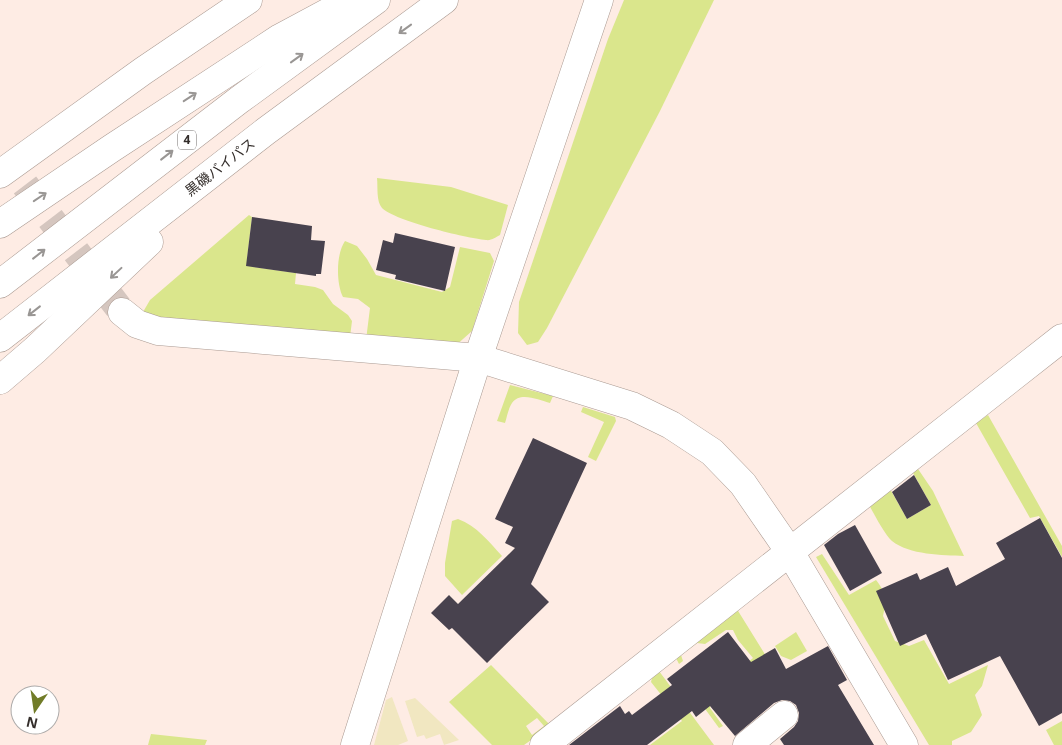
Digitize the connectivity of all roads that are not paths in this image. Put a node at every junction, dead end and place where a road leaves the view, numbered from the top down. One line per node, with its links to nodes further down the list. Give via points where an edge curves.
1 (248, 0): 7 (main road, via 143,71)
2 (351, 0): 8 (main road, one-way to 2, via 280,38)
3 (376, 0): 9 (main road, 4, one-way to 3, via 239,100)
4 (444, 0): 6 (main road, 黒磯バイパス, one-way to 6)
5 (599, 0): 13 (main road)
6 (266, 131): 11 (main road, 黒磯バイパス, one-way to 11); 14 (main road, one-way to 14)
7 (12, 175)
8 (0, 224)
9 (0, 284)
10 (122, 312): 13 (main road, via 137,324 158,331)
11 (0, 338)
12 (1062, 338): 15 (main road)
13 (478, 358): 15 (main road, via 632,406 671,424 712,452 743,484); 17 (main road)
14 (0, 380)
15 (790, 552): 18 (main road); 20 (main road)
16 (784, 715): 19 (main road)
17 (355, 745)
18 (544, 745)
19 (747, 745)
20 (904, 745)

